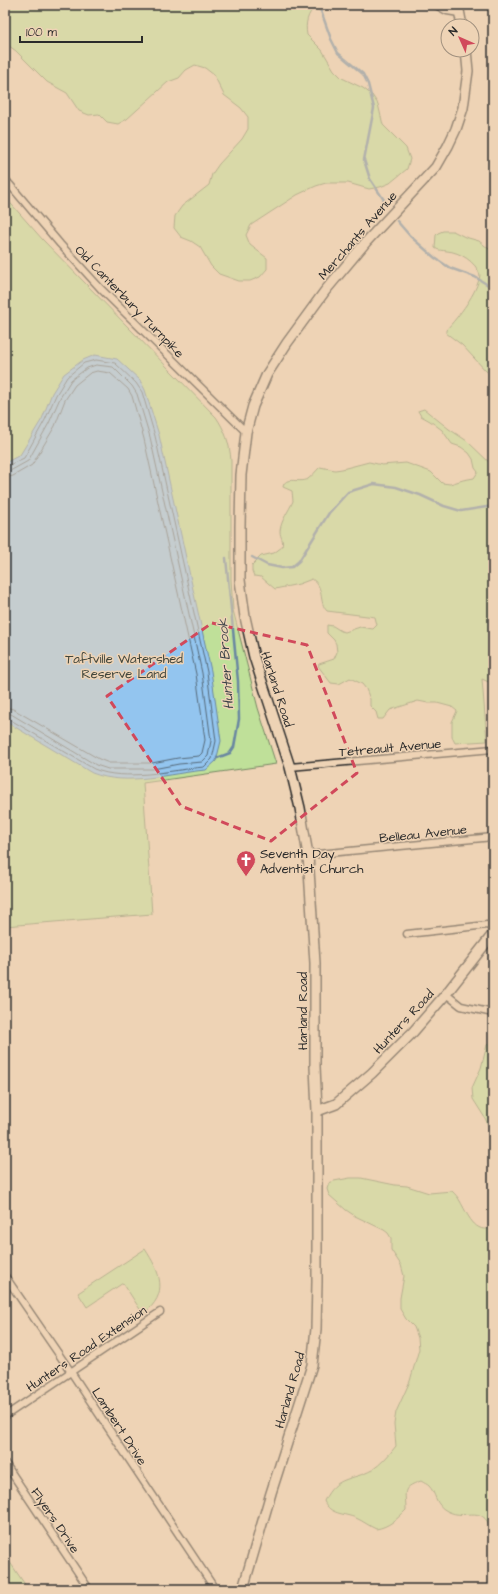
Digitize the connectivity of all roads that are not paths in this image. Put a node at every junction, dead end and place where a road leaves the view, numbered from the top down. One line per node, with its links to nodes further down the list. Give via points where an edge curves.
1 (436, 5): 2 (street, via 447,11)
2 (458, 9)
3 (467, 58): 5 (main road, Merchants Avenue, via 468,71 463,108 456,129 436,167 366,242 287,343 253,406)
4 (5, 179): 5 (street, Old Canterbury Turnpike, via 101,289)
5 (246, 432): 7 (main road, Harland Road, via 241,475 240,580 254,657)
6 (493, 749): 7 (street, Tetreault Avenue)
7 (290, 767): 9 (main road, Harland Road)
8 (493, 837): 9 (street, Belleau Avenue)
9 (308, 855): 15 (main road, Harland Road, via 316,963)
10 (493, 928): 11 (street, via 488,925)
11 (407, 934)
12 (493, 934): 13 (main road, Hunters Road)
13 (446, 994): 14 (street, via 461,1006); 15 (main road, Hunters Road, via 413,1032 368,1076 336,1104)
14 (493, 1013)
15 (317, 1111): 21 (main road, Harland Road, via 317,1282 312,1365 271,1492)
16 (5, 1276): 18 (street, Lambert Drive)
17 (160, 1312): 18 (street, Hunters Road Extension)
18 (71, 1372): 19 (street, Hunters Road Extension); 23 (street, Lambert Drive)
19 (5, 1416)
20 (5, 1463): 22 (street, Flyers Drive)
21 (247, 1588)
22 (89, 1589)
23 (215, 1589)

